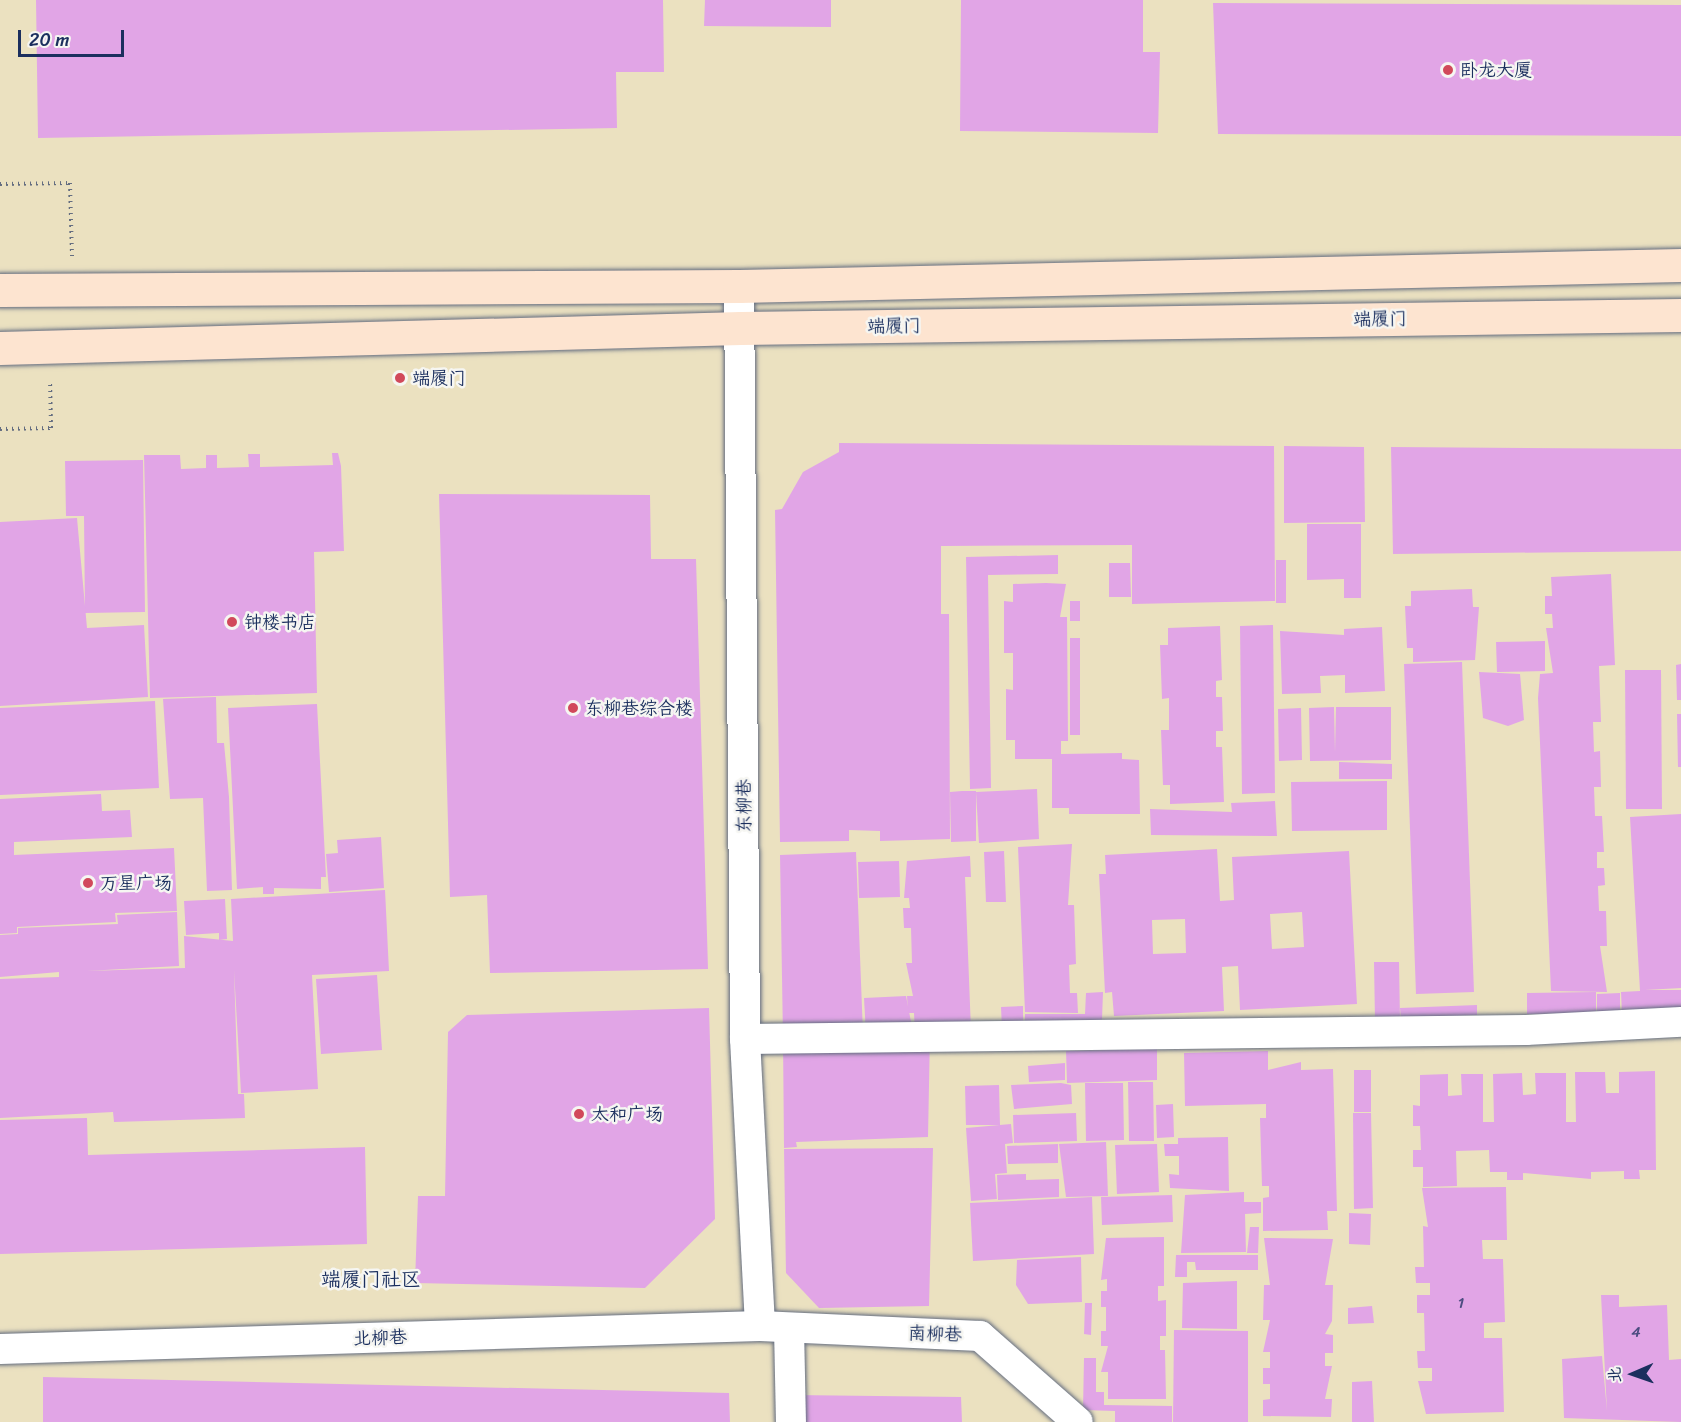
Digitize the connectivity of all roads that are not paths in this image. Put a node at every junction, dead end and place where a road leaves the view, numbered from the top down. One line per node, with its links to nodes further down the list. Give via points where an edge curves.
1 (1681, 265): 2 (main road)
2 (739, 286): 3 (main road); 5 (street, 东柳巷)
3 (0, 290)
4 (1681, 315): 5 (main road, 端履门)
5 (741, 328): 6 (main road, 端履门); 8 (street, 东柳巷)
6 (0, 348)
7 (1681, 1022): 8 (street, via 1526,1030)
8 (745, 1039): 9 (street, 东柳巷)
9 (775, 1327): 10 (street, 北柳巷); 11 (street, 东柳巷); 12 (street, 南柳巷, via 980,1336)
10 (0, 1349)
11 (791, 1422)
12 (1077, 1422)

